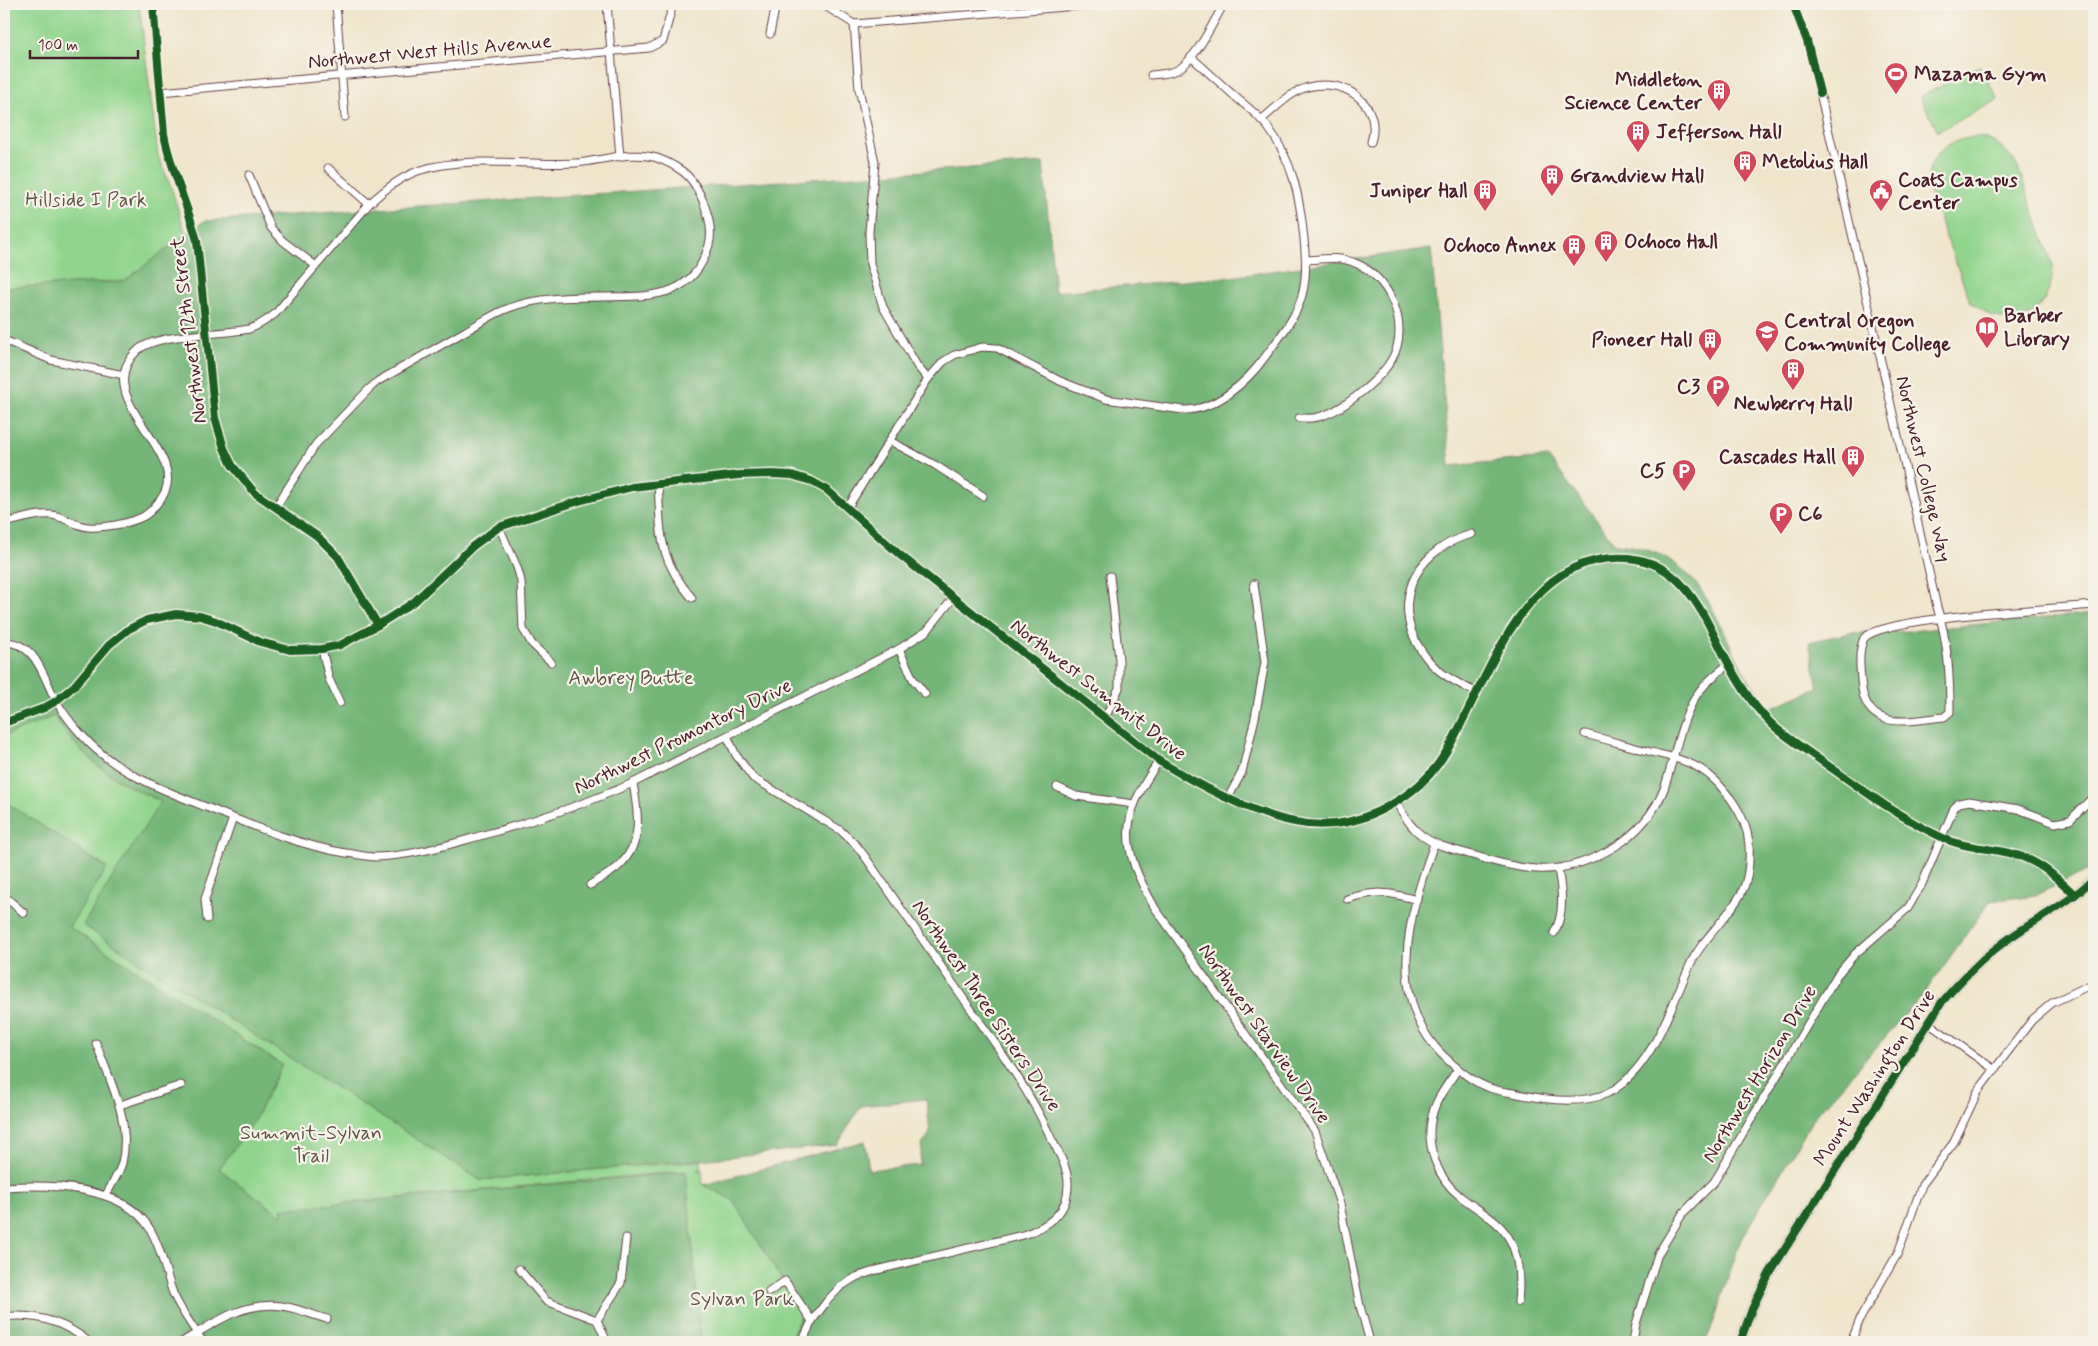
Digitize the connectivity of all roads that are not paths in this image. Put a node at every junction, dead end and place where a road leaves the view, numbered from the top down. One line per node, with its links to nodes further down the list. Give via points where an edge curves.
1 (153, 4): 16 (street, Northwest 12th Street)
2 (336, 4): 15 (street)
3 (607, 4): 12 (street)
4 (673, 4): 12 (street, Northwest West Hills Avenue, via 663,41 649,48)
5 (776, 4): 11 (street)
6 (822, 4): 10 (street)
7 (1102, 4): 10 (street)
8 (1224, 4): 13 (street)
9 (1793, 4): 44 (street, Northwest College Way, via 1807,41 1820,93)
10 (854, 24): 29 (street, via 859,88 875,162 869,232 870,264 883,307)
11 (770, 34)
12 (612, 51): 15 (street, Northwest West Hills Avenue); 20 (street)
13 (1192, 57): 14 (street, via 1175,71); 18 (street)
14 (1151, 75)
15 (342, 76): 16 (street, Northwest West Hills Avenue); 17 (street)
16 (160, 92): 26 (street, Northwest 12th Street, via 167,152 197,241)
17 (345, 117)
18 (1261, 120): 19 (street, via 1299,90 1330,85 1352,92 1367,106 1374,124); 24 (street, via 1282,150 1294,177)
19 (1371, 142)
20 (620, 157): 23 (street, via 575,163 436,166 403,178); 35 (street, via 656,158 683,171 697,188 709,216 710,243 700,268 690,279 678,287 644,297 536,301 507,308 488,318 369,389 316,444)
21 (328, 168): 23 (street)
22 (249, 175): 25 (street, via 271,228)
23 (369, 204): 25 (street)
24 (1306, 260): 29 (street, via 1301,300 1288,325 1248,377 1207,407 1182,410 1106,399 1060,381 997,348 954,355); 30 (street, via 1332,258 1354,262 1371,271 1388,291 1397,314 1398,337 1392,359 1364,390 1343,406 1318,418)
25 (316, 266): 26 (street, via 275,314 263,322 250,328)
26 (206, 335): 28 (street, via 151,342 138,350); 35 (street, Northwest 12th Street, via 215,418 224,448 242,479)
27 (4, 340): 28 (street, via 51,360)
28 (124, 375): 36 (street, via 129,405 164,462 167,478 163,496 152,510 126,523 88,527 50,515)
29 (928, 379): 31 (street)
30 (1299, 418)
31 (890, 441): 33 (street); 34 (street)
32 (658, 483): 34 (street, Northwest Summit Drive, via 738,475 792,475 811,480); 37 (street, Northwest Summit Drive, via 579,501); 42 (street, via 663,550 671,571)
33 (983, 496)
34 (848, 507): 41 (street, Northwest Summit Drive, via 900,555)
35 (276, 508): 45 (street, Northwest 12th Street, via 317,536 338,557)
36 (4, 523)
37 (499, 527): 45 (street, Northwest Summit Drive, via 473,546 414,602); 49 (street, via 521,581 523,629 532,644)
38 (1472, 534): 51 (street, via 1435,550 1418,570 1409,590 1408,618 1416,641 1429,662 1449,679)
39 (1110, 576): 55 (street, via 1119,688)
40 (1254, 584): 63 (street, via 1265,662 1242,772)
41 (954, 597): 48 (street, Northwest Promontory Drive, via 926,631); 55 (street, Northwest Summit Drive)
42 (692, 598)
43 (2094, 605): 44 (street)
44 (1941, 619): 44 (street, Northwest College Way, via 1892,626 1864,638 1860,653 1862,692 1872,713 1898,722 1944,717 1950,712 1947,647)
45 (378, 625): 47 (street, Northwest Summit Drive, via 340,645)
46 (4, 642): 53 (street, Northwest Promontory Drive, via 28,649)
47 (322, 649): 53 (street, Northwest Summit Drive, via 273,646 216,621 187,615 163,616 138,624 120,635); 54 (street, via 329,679)
48 (899, 649): 52 (street, via 913,679); 58 (street, Northwest Promontory Drive)
49 (551, 662)
50 (1728, 664): 51 (street, Northwest Summit Drive, via 1702,610 1678,581 1645,562 1612,558 1592,560 1566,570 1530,602 1494,658); 59 (street, via 1696,695); 68 (street, Northwest Summit Drive, via 1750,701 1778,730 1884,805)
51 (1477, 693): 65 (street, Northwest Summit Drive, via 1450,747 1432,772)
52 (925, 694)
53 (56, 701): 56 (street, Northwest Summit Drive); 67 (street, Northwest Promontory Drive, via 80,734 108,760 138,779)
54 (340, 703)
55 (1105, 718): 60 (street, Northwest Summit Drive)
56 (4, 723)
57 (1584, 734): 59 (street)
58 (727, 736): 61 (street, Northwest Promontory Drive); 96 (street, Northwest Three Sisters Drive, via 753,778 826,820 861,852 1009,1064 1044,1122 1067,1174 1063,1206 1052,1222 1042,1228 856,1277 840,1287)
59 (1674, 758): 70 (street, via 1656,805 1638,829 1595,859); 83 (street, via 1700,768 1716,780 1740,812 1748,835 1750,862 1740,895 1692,960 1639,1069 1614,1090 1579,1100 1529,1096 1486,1087)
60 (1159, 761): 63 (street, Northwest Summit Drive); 66 (street, Northwest Starview Drive)
61 (633, 783): 67 (street, Northwest Promontory Drive, via 547,817 433,850 374,857 314,847); 72 (street, via 638,815 637,841 620,865)
62 (1057, 787): 66 (street, via 1076,796)
63 (1228, 798): 65 (street, Northwest Summit Drive, via 1278,818 1318,825 1365,818)
64 (2091, 799): 68 (street, Northwest Horizon Drive, via 2070,820 2055,822 2018,809 1969,801 1959,803)
65 (1396, 803): 69 (street, via 1412,827)
66 (1134, 804): 103 (street, Northwest Starview Drive, via 1129,824 1129,848 1140,880 1156,908 1314,1131 1340,1204)
67 (233, 818): 78 (street, via 205,898)
68 (1942, 838): 73 (street, Northwest Summit Drive, via 1967,846 2016,854 2036,863); 104 (street, Northwest Horizon Drive, via 1908,908 1855,954 1837,975 1714,1182 1683,1213 1658,1254)
69 (1434, 844): 70 (street, via 1519,868); 76 (street)
70 (1558, 869): 79 (street, via 1562,898 1560,918)
71 (2094, 878): 73 (main road, Mount Washington Drive)
72 (590, 885)
73 (2075, 895): 81 (main road, Mount Washington Drive, via 2003,942 1976,965)
74 (4, 896): 77 (street)
75 (1348, 899): 76 (street, via 1376,892)
76 (1417, 900): 83 (street, via 1406,958 1412,1008 1427,1037)
77 (24, 913)
78 (207, 919)
79 (1554, 933)
80 (2094, 983): 84 (street, via 2052,1003 2032,1020)
81 (1928, 1022): 84 (street); 105 (main road, Mount Washington Drive, via 1769,1274)
82 (96, 1043): 86 (street)
83 (1458, 1070): 92 (street, via 1432,1115 1430,1140 1434,1157 1449,1186 1489,1215 1511,1241 1519,1271)
84 (1995, 1070): 106 (street, via 1978,1091 1954,1142 1922,1185 1898,1253 1861,1317)
85 (180, 1085): 86 (street)
86 (120, 1105): 88 (street, via 126,1139 121,1165)
87 (4, 1187): 88 (street, via 33,1185)
88 (106, 1195): 97 (street, via 132,1209 150,1228 163,1255 174,1295)
89 (626, 1238): 95 (street, via 621,1283)
90 (518, 1269): 95 (street, via 546,1301)
91 (768, 1292): 96 (street, via 784,1281)
92 (1518, 1302)
93 (4, 1317): 98 (street, via 48,1318)
94 (327, 1319): 97 (street, via 283,1306 259,1306 222,1317)
95 (597, 1320): 101 (street)
96 (812, 1322): 102 (street, Northwest Three Sisters Drive)
97 (197, 1333): 99 (street); 100 (street)
98 (89, 1342)
99 (182, 1342)
100 (203, 1342)
101 (608, 1342)
102 (802, 1342)
103 (1370, 1342)
104 (1633, 1342)
105 (1740, 1342)
106 (1851, 1342)

